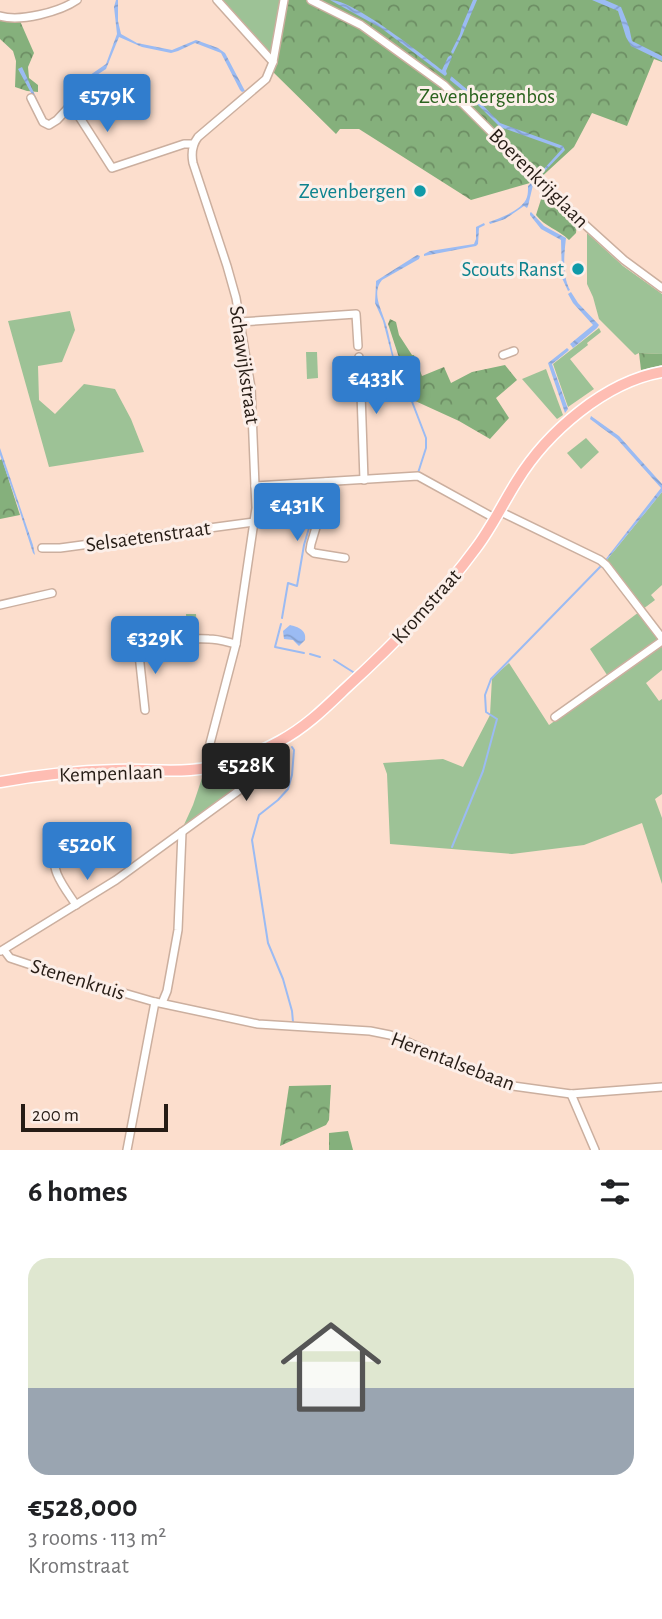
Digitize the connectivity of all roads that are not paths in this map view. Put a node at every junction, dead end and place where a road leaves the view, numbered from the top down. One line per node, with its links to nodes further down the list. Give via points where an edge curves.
1 (77, 0): 5 (street, via 20,18)
2 (217, 0): 6 (street)
3 (284, 0): 6 (street)
4 (311, 0): 9 (street, Boerenkrijglaan, via 360,25 444,85 582,222)
5 (0, 16)
6 (273, 62): 8 (street, via 266,79)
7 (31, 98): 8 (street, via 49,125 73,107 113,168)
8 (193, 144): 10 (street, Schawijkstraat, via 193,163)
9 (662, 288)
10 (240, 322): 11 (street, via 356,314); 18 (street, Schawijkstraat, via 253,410)
11 (358, 346)
12 (514, 351): 13 (street)
13 (503, 355)
14 (359, 357): 16 (street)
15 (662, 372): 19 (main road, Kromstraat, via 622,385 561,428 530,461)
16 (364, 480): 17 (street); 19 (street, via 418,477)
17 (326, 482): 18 (street); 22 (street, via 310,550)
18 (255, 486): 20 (street, Schawijkstraat)
19 (498, 515): 25 (street, via 600,560); 31 (main road, Kromstraat, via 454,576 361,674 298,731)
20 (254, 522): 21 (street, Selsaetenstraat); 26 (street, Schawijkstraat)
21 (42, 548)
22 (345, 558)
23 (52, 593): 24 (street)
24 (0, 605)
25 (662, 640): 30 (street)
26 (236, 644): 27 (street, via 184,639); 32 (street, Schawijkstraat, via 208,751)
27 (138, 645): 28 (street); 29 (street)
28 (116, 646)
29 (145, 710)
30 (555, 717)
31 (262, 750): 32 (main road, Kempenlaan); 34 (street, via 261,772)
32 (210, 767): 33 (main road, Kempenlaan, via 68,773)
33 (0, 782)
34 (182, 832): 36 (street); 38 (street, via 178,930 167,991)
35 (103, 846): 36 (street, via 55,855 57,874)
36 (76, 905): 37 (street)
37 (2, 951): 38 (street, Stenenkruis, via 28,964)
38 (159, 1002): 40 (street, Herentalsebaan, via 258,1024 380,1033 485,1077); 41 (street)
39 (662, 1087): 40 (street, Herentalsebaan)
40 (571, 1094): 42 (street)
41 (127, 1150)
42 (594, 1150)

